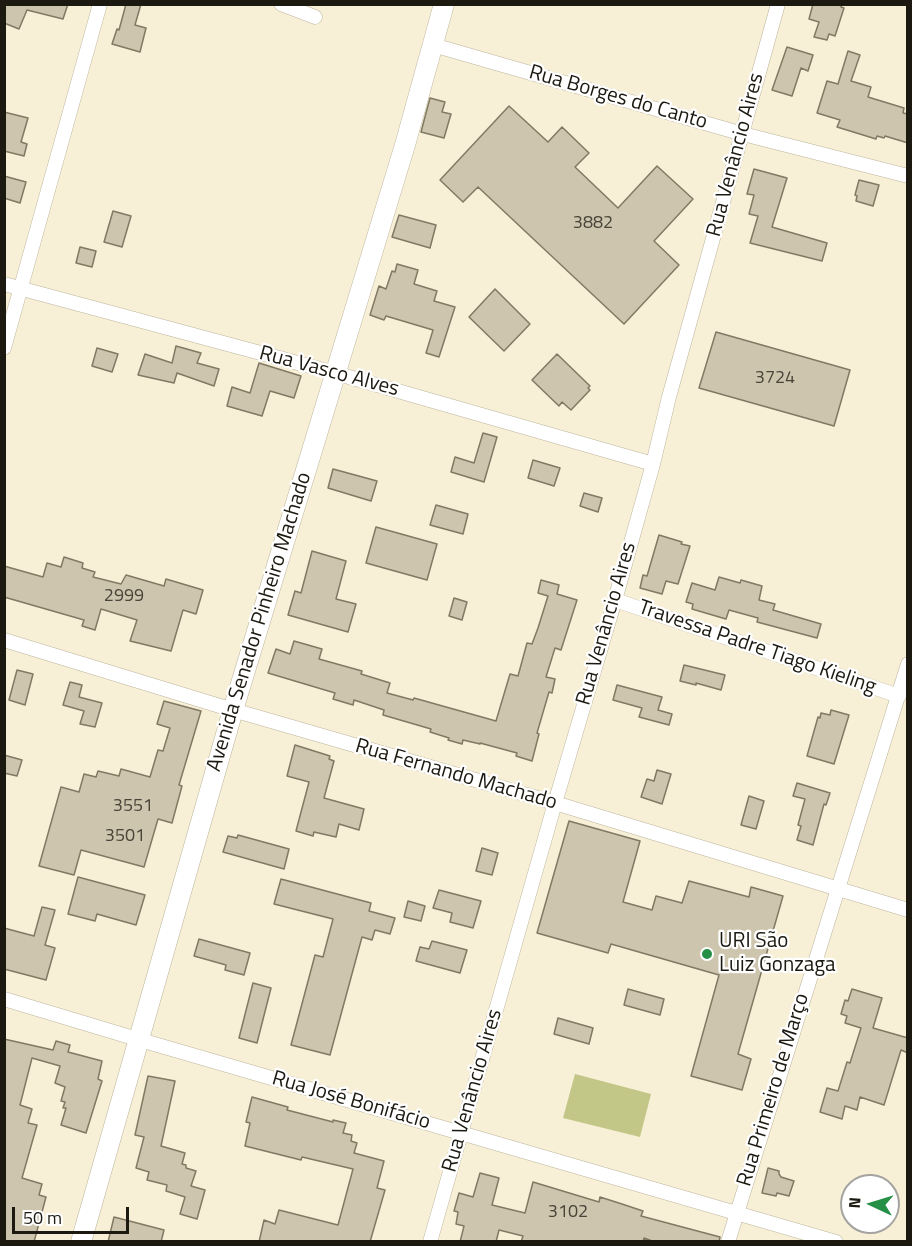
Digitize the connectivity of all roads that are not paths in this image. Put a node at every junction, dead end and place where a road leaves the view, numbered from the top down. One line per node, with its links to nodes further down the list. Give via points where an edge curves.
1 (100, 4): 10 (street)
2 (281, 4): 5 (street)
3 (444, 4): 6 (main road, Avenida Senador Pinheiro Machado)
4 (778, 4): 7 (street, Rua Venâncio Aires)
5 (315, 17)
6 (433, 45): 7 (street, Rua Borges do Canto); 12 (main road, Avenida Senador Pinheiro Machado)
7 (743, 134): 8 (street, Rua Borges do Canto); 13 (street, Rua Venâncio Aires)
8 (908, 176)
9 (4, 284): 10 (street, Rua Vasco Alves)
10 (21, 290): 11 (street); 12 (street, Rua Vasco Alves)
11 (4, 348)
12 (335, 373): 13 (street, Rua Vasco Alves); 18 (main road, Avenida Senador Pinheiro Machado)
13 (653, 464): 14 (street, Rua Venâncio Aires)
14 (615, 600): 17 (street, Travessa Padre Tiago Kieling); 19 (street, Rua Venâncio Aires)
15 (4, 640): 18 (street, Rua Fernando Machado)
16 (908, 664): 17 (street, Rua Primeiro de Março)
17 (899, 696): 20 (street, Rua Primeiro de Março)
18 (233, 710): 19 (street, Rua Fernando Machado); 23 (main road, Avenida Senador Pinheiro Machado)
19 (555, 803): 20 (street, Rua Fernando Machado); 24 (street, Rua Venâncio Aires)
20 (837, 888): 21 (street, Rua Fernando Machado); 25 (street, Rua Primeiro de Março)
21 (908, 910)
22 (4, 999): 23 (street, Rua José Bonifácio)
23 (137, 1039): 24 (street, Rua José Bonifácio); 26 (main road, Avenida Senador Pinheiro Machado)
24 (461, 1132): 25 (street, Rua José Bonifácio); 27 (street, Rua Venâncio Aires)
25 (735, 1212): 28 (street, Rua Primeiro de Março); 29 (street, Rua José Bonifácio)
26 (81, 1242)
27 (430, 1242)
28 (728, 1242)
29 (836, 1242)

